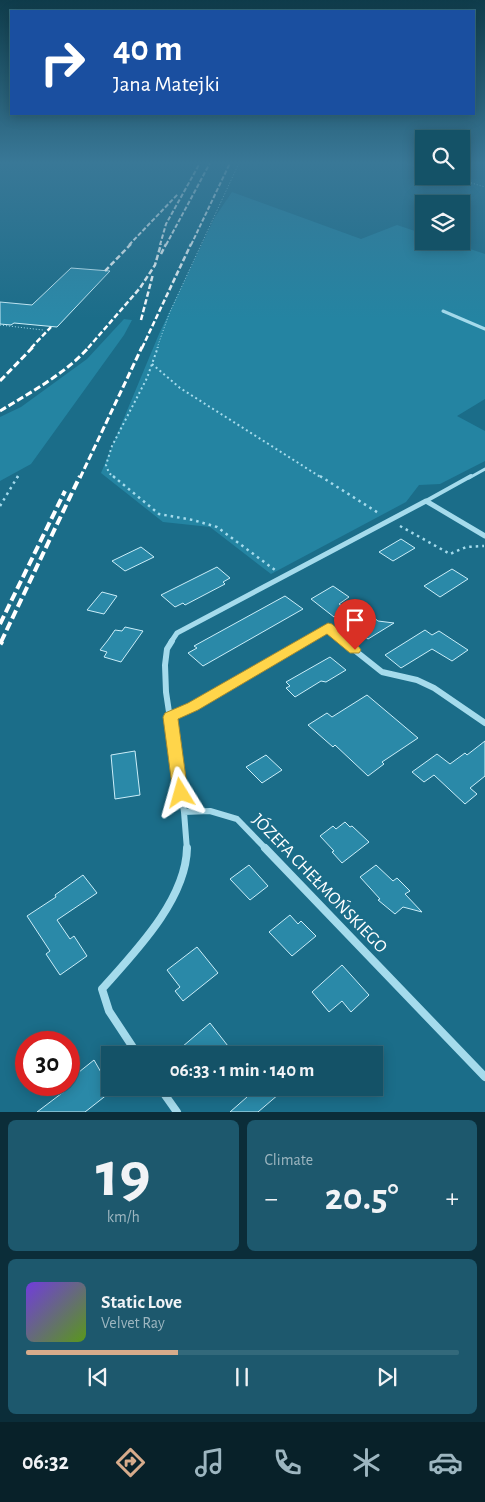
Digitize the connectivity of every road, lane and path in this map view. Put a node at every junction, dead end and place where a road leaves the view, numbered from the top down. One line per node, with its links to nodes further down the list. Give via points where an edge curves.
1 (215, 215): 6 (path, via 169,314)
2 (443, 311): 4 (street)
3 (0, 325): 5 (path)
4 (485, 329)
5 (43, 330)
6 (151, 363): 11 (path, via 180,388); 14 (path, via 147,378 112,446 106,465 109,473 159,514 217,526)
7 (485, 469): 9 (lane)
8 (20, 475): 10 (path)
9 (426, 502): 11 (street); 12 (street)
10 (0, 506)
11 (389, 520): 13 (path, via 450,554 466,547); 14 (street)
12 (485, 536)
13 (485, 546)
14 (285, 577): 15 (street, via 177,633 167,649 165,665)
15 (170, 717): 16 (street, via 328,628 382,672 417,680 434,688); 17 (street)
16 (485, 723)
17 (184, 812): 18 (street, via 186,870 172,900 102,989 109,1011); 19 (street, JÓZEFA CHEŁMOŃSKIEGO, via 210,811 237,819)
18 (132, 1046)
19 (485, 1076)
20 (166, 1096): 21 (street)
21 (177, 1112)

